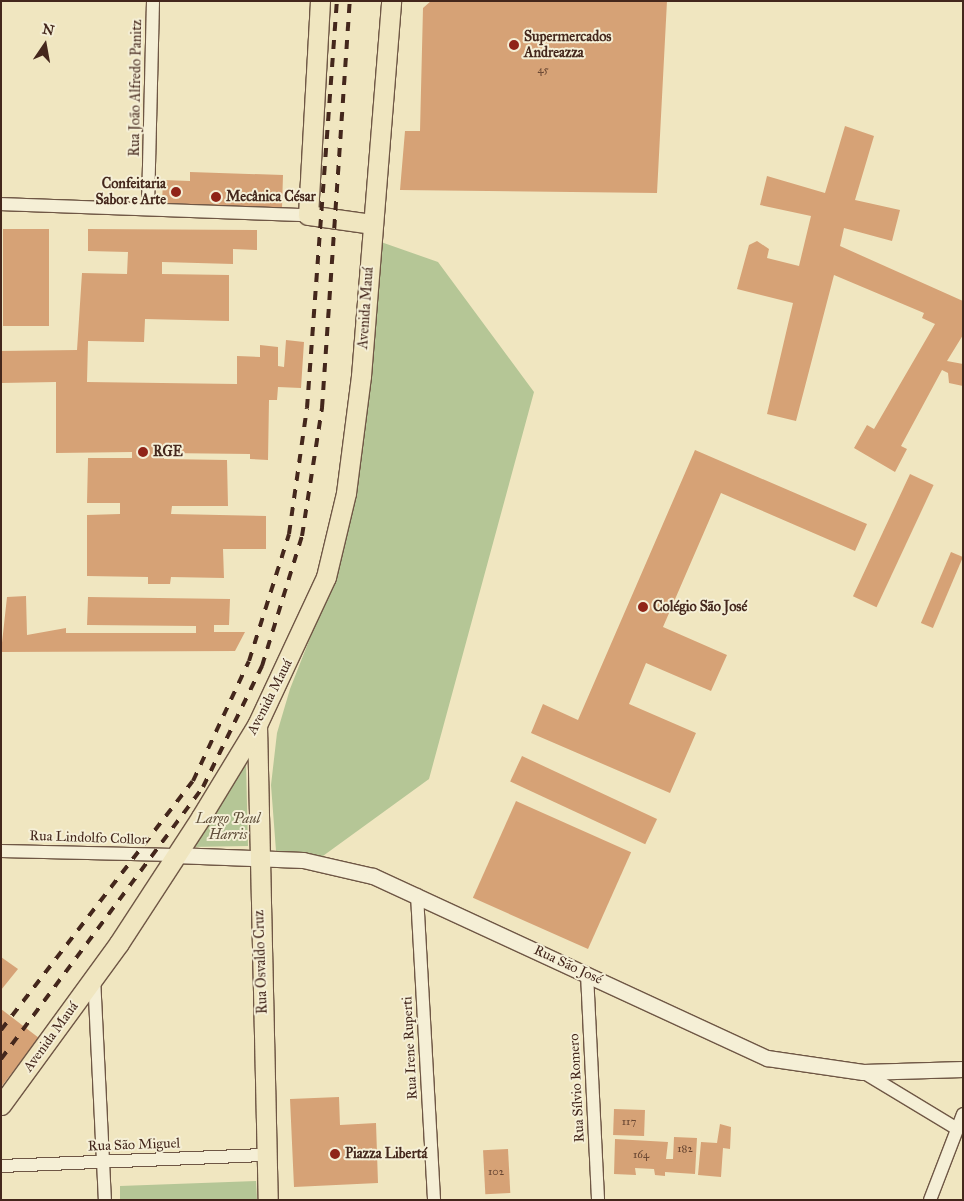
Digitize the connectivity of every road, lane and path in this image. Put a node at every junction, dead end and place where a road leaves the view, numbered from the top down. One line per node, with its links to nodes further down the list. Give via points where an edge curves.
1 (153, 1): 5 (street, Rua João Alfredo Panitz)
2 (320, 1): 6 (main road)
3 (391, 1): 7 (main road, Avenida Mauá)
4 (1, 204): 5 (street)
5 (148, 206): 6 (street)
6 (308, 214): 7 (main road)
7 (372, 224): 8 (main road, Avenida Mauá, via 361,376 339,521 326,577)
8 (257, 725): 10 (main road, Avenida Mauá); 11 (main road, Rua Osvaldo Cruz)
9 (1, 850): 10 (street, Rua Lindolfo Collor)
10 (174, 856): 11 (street, Rua São José); 14 (main road, Avenida Mauá)
11 (258, 857): 12 (street, Rua São José, via 341,866); 20 (main road, Rua Osvaldo Cruz)
12 (417, 895): 13 (street, Rua São José); 25 (street, Rua Irene Ruperti)
13 (587, 974): 16 (street, Rua São José, via 767,1058); 26 (street, Rua Sílvio Romero)
14 (94, 977): 17 (main road, Avenida Mauá); 21 (street)
15 (963, 1069): 16 (street, Rua São José)
16 (863, 1072): 19 (street)
17 (1, 1106)
18 (963, 1114): 19 (street)
19 (957, 1128): 27 (street)
20 (267, 1155): 21 (street, Rua São Miguel); 24 (main road, Rua Osvaldo Cruz)
21 (103, 1162): 22 (street, Rua São Miguel); 23 (street)
22 (1, 1166)
23 (105, 1200)
24 (268, 1200)
25 (434, 1200)
26 (598, 1200)
27 (930, 1200)

